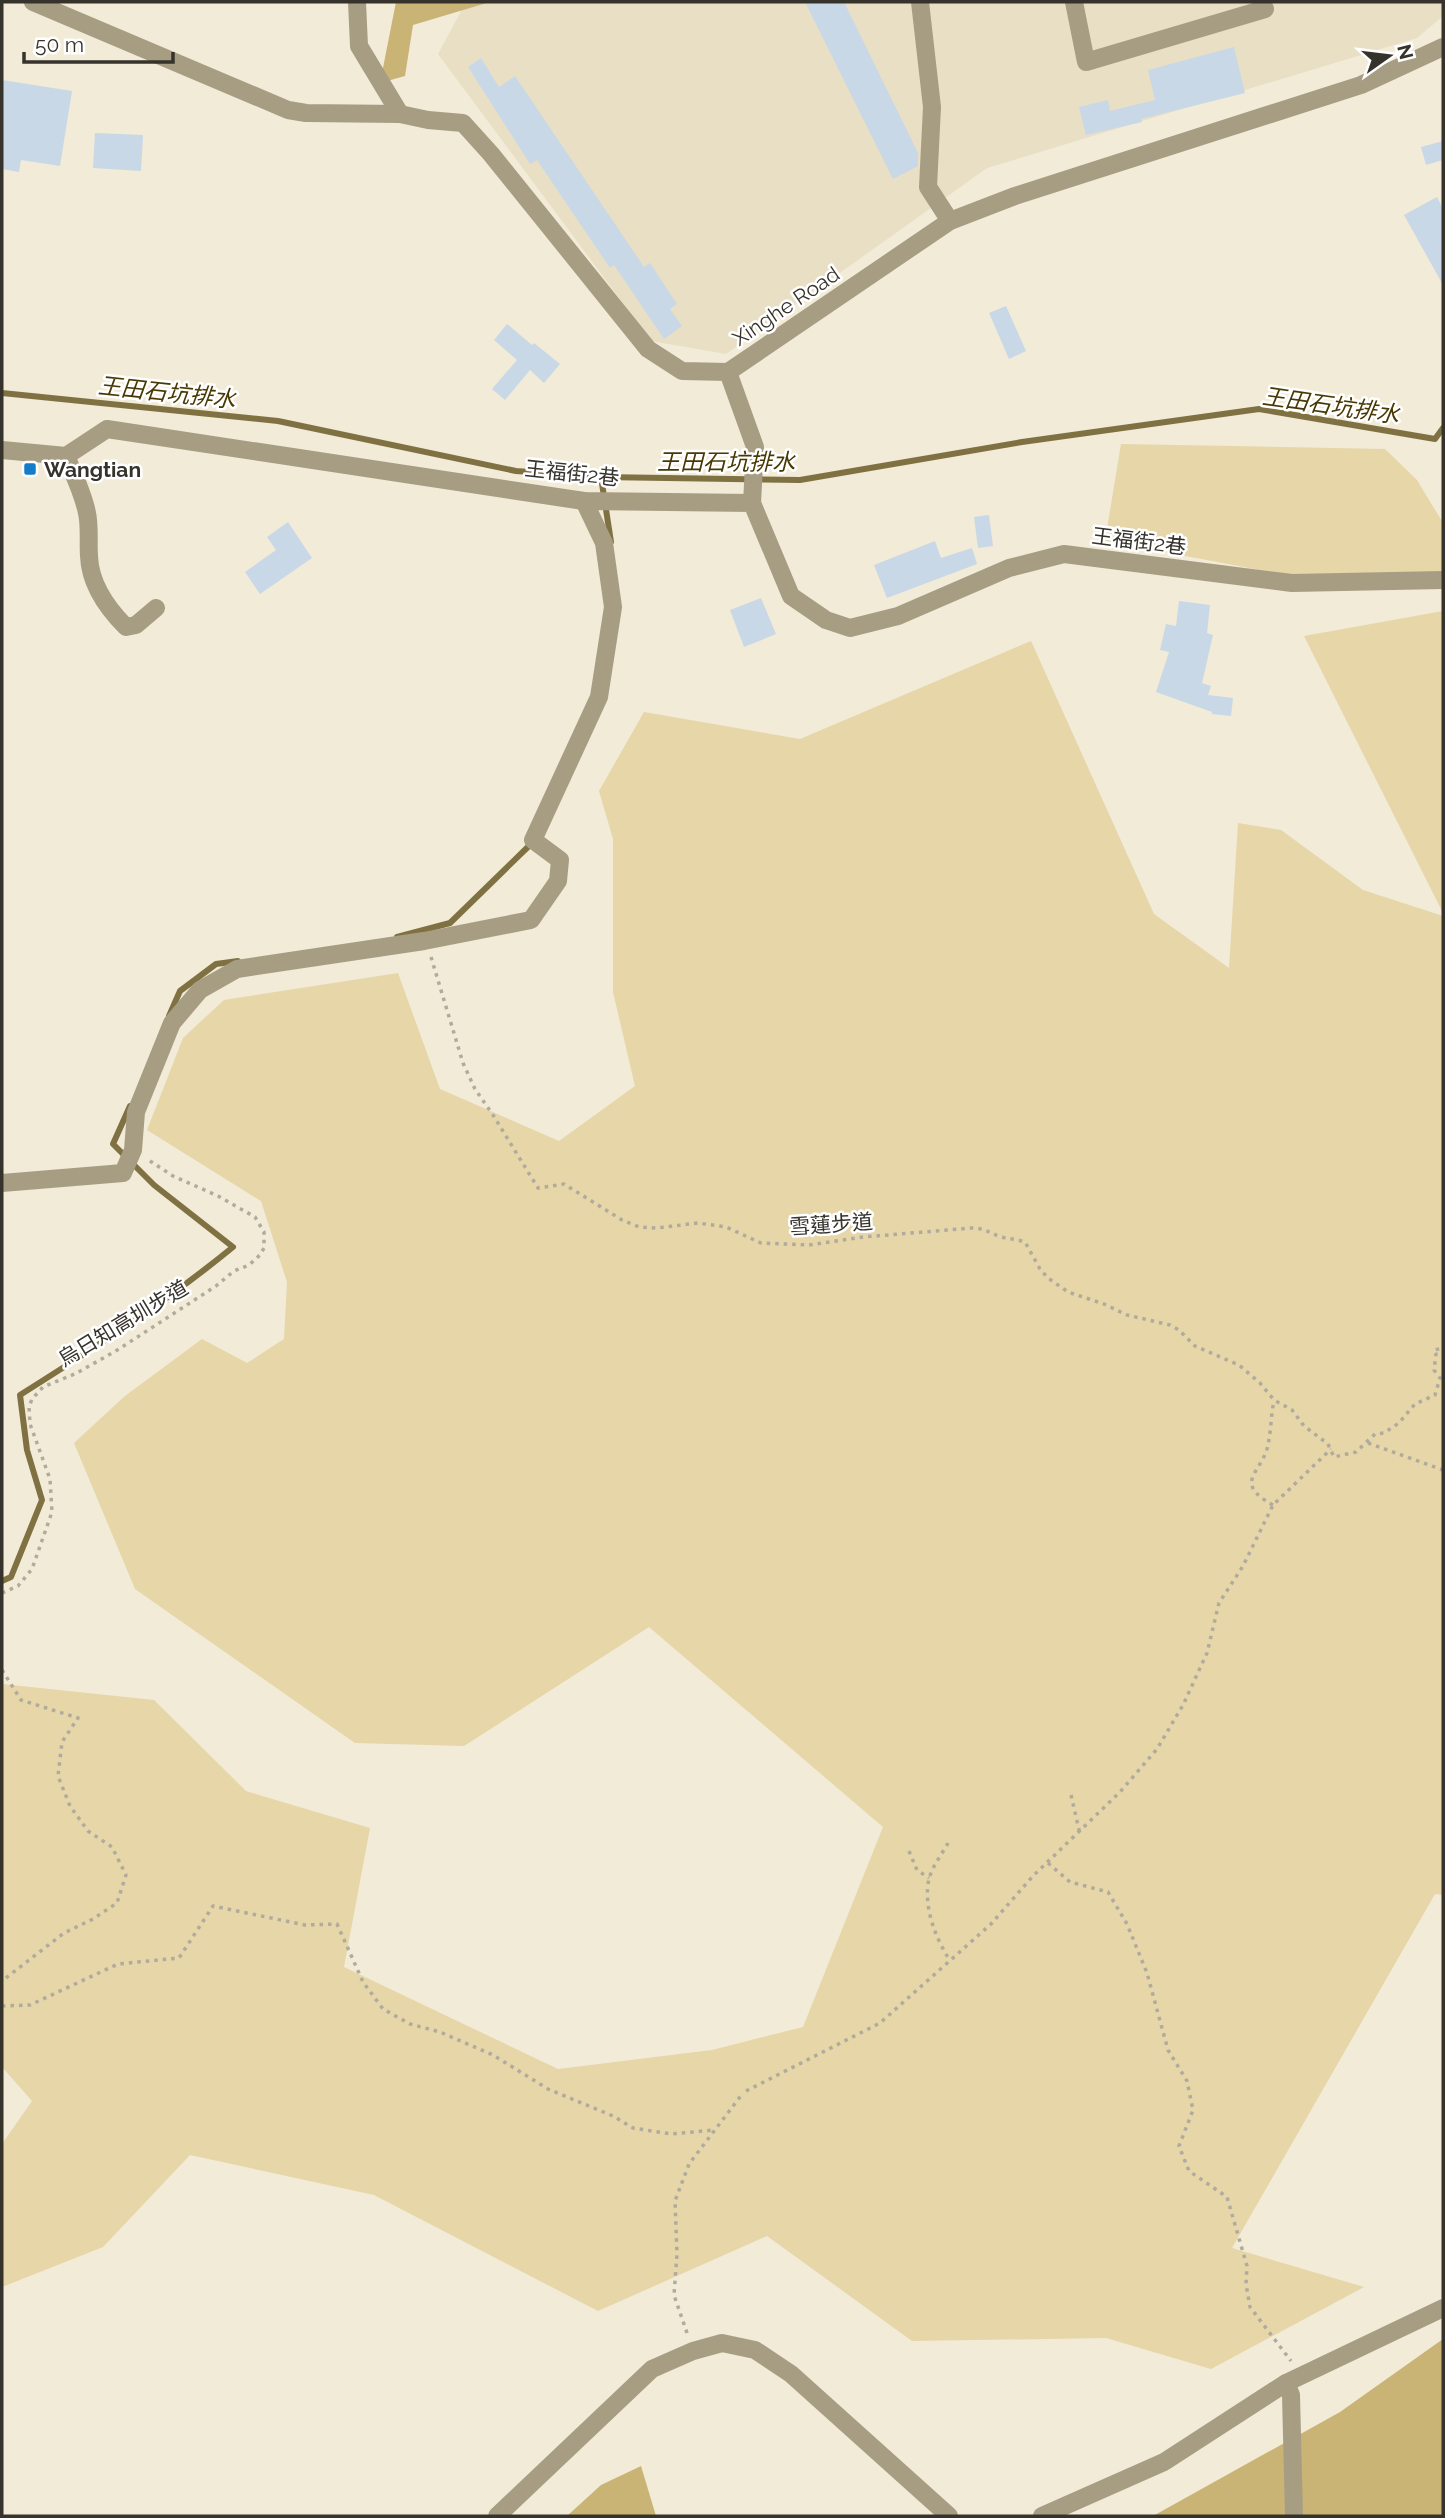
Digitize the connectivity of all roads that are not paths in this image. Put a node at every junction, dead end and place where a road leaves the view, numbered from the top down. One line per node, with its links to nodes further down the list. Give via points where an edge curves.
1 (33, 2): 7 (street, Xinghe Road, via 288,110)
2 (357, 2): 7 (street, via 359,46)
3 (920, 2): 8 (street, via 932,107 928,187)
4 (1074, 2): 5 (street, via 1086,62)
5 (1265, 9)
6 (1443, 47): 8 (street, Xinghe Road, via 1361,85)
7 (400, 114): 9 (street, Xinghe Road, via 463,123 648,349 682,371)
8 (950, 221): 9 (street, Xinghe Road)
9 (728, 372): 13 (street, via 755,447)
10 (2, 450): 11 (street)
11 (66, 456): 12 (street, 王福街2巷, via 107,429); 15 (street, via 88,514 89,558 101,596 126,626 136,625)
12 (598, 501): 13 (street, 王福街2巷); 16 (street, via 613,607 599,697 533,840 560,860 558,881 531,920 237,969 200,989 173,1023 136,1112 133,1150 123,1173)
13 (752, 503): 14 (street, 王福街2巷, via 791,596 827,620 850,628 898,616 1009,568 1064,554 1292,583)
14 (1443, 580)
15 (156, 608)
16 (2, 1183)
17 (1443, 2308): 18 (street)
18 (1294, 2379): 21 (street, via 1164,2462); 22 (street)
19 (497, 2516): 20 (street, via 652,2369 722,2343 755,2350 791,2374)
20 (949, 2516)
21 (1042, 2516)
22 (1294, 2516)

